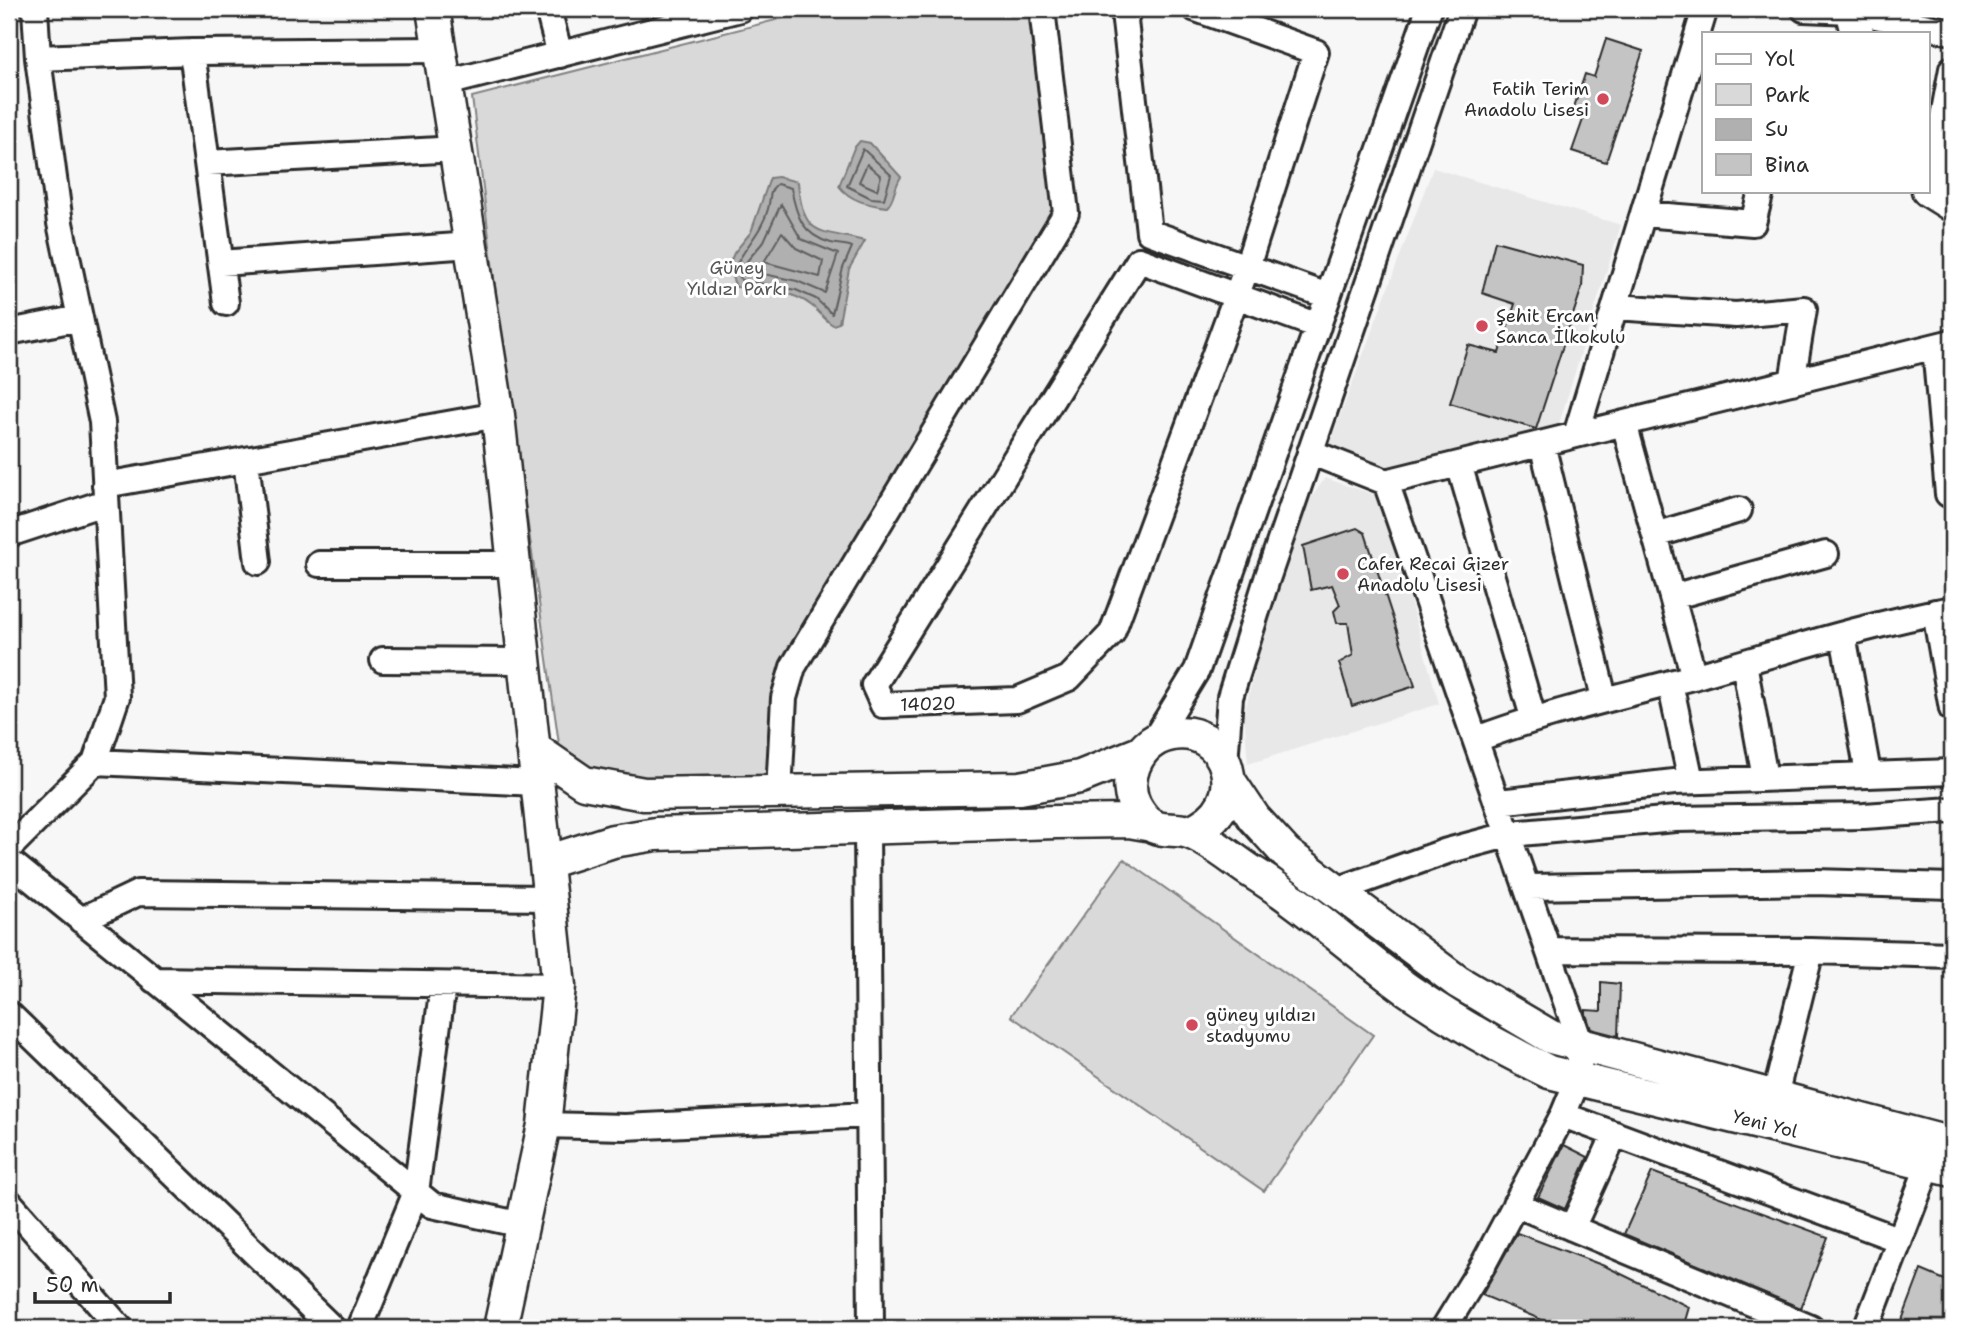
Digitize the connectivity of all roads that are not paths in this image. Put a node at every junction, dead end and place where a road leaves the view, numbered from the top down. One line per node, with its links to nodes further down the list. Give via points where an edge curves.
1 (35, 9): 18 (street)
2 (433, 9): 15 (main road)
3 (548, 9): 17 (street)
4 (740, 9): 12 (street)
5 (1042, 9): 78 (street, via 1066,213 793,667 784,698)
6 (1128, 9): 26 (street, via 1125,21)
7 (1196, 9): 30 (street, via 1316,52)
8 (1429, 9): 32 (street)
9 (1462, 9): 44 (street)
10 (1705, 9): 25 (street)
11 (1804, 9): 13 (street)
12 (691, 15): 17 (street)
13 (1854, 18): 14 (street)
14 (1952, 32)
15 (441, 50): 16 (street); 20 (main road)
16 (192, 52): 18 (street); 22 (street)
17 (560, 55): 20 (street)
18 (38, 58): 35 (street, via 60,223)
19 (1952, 69): 24 (street)
20 (446, 83): 21 (main road)
21 (457, 149): 22 (street); 27 (main road)
22 (207, 163): 29 (street)
23 (1761, 192): 25 (street, via 1753,223)
24 (1936, 196)
25 (1643, 214): 34 (street)
26 (1149, 232): 28 (street, via 1138,244); 30 (street)
27 (471, 245): 29 (street); 40 (main road)
28 (1139, 260): 31 (street); 31 (street, 14020, via 874,685 883,705 1017,701 1069,678 1112,633)
29 (221, 263): 33 (street)
30 (1247, 267): 31 (street); 32 (street)
31 (1235, 295): 36 (street)
32 (1328, 296): 36 (street)
33 (226, 303)
34 (1615, 307): 39 (street, via 1736,314 1804,309); 42 (street)
35 (80, 318): 37 (street); 48 (street, via 102,422)
36 (1318, 326): 70 (street, via 1197,670)
37 (9, 332)
38 (1944, 344): 39 (street); 49 (street)
39 (1792, 382): 41 (street)
40 (498, 415): 45 (street); 56 (main road)
41 (1624, 423): 42 (street); 52 (street)
42 (1576, 435): 43 (street)
43 (1542, 444): 46 (street); 65 (street)
44 (1310, 452): 47 (street); 73 (street, via 1230,697)
45 (246, 460): 48 (street); 54 (street)
46 (1459, 464): 47 (street); 67 (street)
47 (1386, 482): 68 (street)
48 (106, 493): 51 (street); 71 (street, via 117,697)
49 (1948, 494)
50 (1739, 510): 52 (street)
51 (9, 534)
52 (1655, 535): 57 (street)
53 (1826, 554): 57 (street)
54 (258, 562)
55 (319, 564): 56 (street)
56 (514, 564): 61 (main road)
57 (1672, 597): 63 (street)
58 (1944, 611): 59 (street); 66 (street)
59 (1843, 635): 62 (street); 74 (street)
60 (383, 660): 61 (street)
61 (524, 662): 69 (main road)
62 (1744, 663): 63 (street); 75 (street)
63 (1694, 677): 64 (street)
64 (1670, 683): 65 (street); 76 (street)
65 (1604, 698): 67 (street)
66 (1952, 709)
67 (1533, 717): 68 (street)
68 (1477, 739): 79 (street)
69 (533, 748): 77 (main road); 78 (main road, via 584,783 608,788 644,794)
70 (1146, 748): 73 (main road, via 1168,735 1202,738 1216,749); 78 (main road, via 1080,777 1020,788); 81 (main road, via 1132,769 1130,786 1139,813)
71 (95, 762): 77 (street); 85 (street)
72 (1952, 772): 74 (street)
73 (1228, 773): 83 (main road, via 1227,800 1219,815); 90 (main road, via 1254,818 1286,853)
74 (1868, 773): 75 (street)
75 (1765, 778): 76 (street)
76 (1691, 781): 79 (street)
77 (537, 783): 87 (main road)
78 (779, 792)
79 (1499, 802): 84 (street)
80 (1952, 810): 84 (street, via 1675,819)
81 (1152, 825): 82 (main road, via 1117,821); 83 (main road, via 1168,832)
82 (867, 827): 87 (main road, via 656,834 613,841); 103 (street)
83 (1189, 832): 101 (main road, Yeni Yol, via 1276,887 1408,989 1492,1044 1549,1072)
84 (1510, 834): 89 (street); 90 (street)
85 (9, 848)
86 (9, 862): 92 (street)
87 (547, 862): 91 (main road)
88 (1952, 886): 89 (street, via 1814,882)
89 (1529, 887): 93 (street)
90 (1336, 890): 100 (main road, via 1458,982 1551,1037)
91 (551, 898): 92 (street, via 138,893); 98 (main road)
92 (81, 920): 96 (street)
93 (1550, 950): 94 (street); 100 (street)
94 (1811, 951): 95 (street); 102 (street)
95 (1952, 955)
96 (154, 980): 97 (street); 108 (street)
97 (443, 985): 98 (street); 108 (street)
98 (559, 986): 105 (main road)
99 (9, 1014): 115 (street)
100 (1581, 1045): 101 (street); 102 (main road)
101 (1578, 1079): 104 (street); 107 (main road, Yeni Yol)
102 (1775, 1096): 107 (main road)
103 (869, 1115): 105 (street, via 625,1127); 118 (street)
104 (1563, 1115): 106 (street); 110 (street)
105 (544, 1125): 111 (main road)
106 (1615, 1134): 112 (street); 113 (street)
107 (1945, 1159): 113 (street)
108 (416, 1192): 111 (street, via 432,1205); 116 (street)
109 (9, 1202): 114 (street)
110 (1515, 1204): 112 (street); 119 (street)
111 (522, 1226): 117 (main road)
112 (1572, 1228): 120 (street)
113 (1900, 1240): 121 (street)
114 (120, 1328)
115 (332, 1328)
116 (360, 1328)
117 (500, 1328)
118 (871, 1328)
119 (1444, 1328)
120 (1811, 1328)
121 (1866, 1328)

